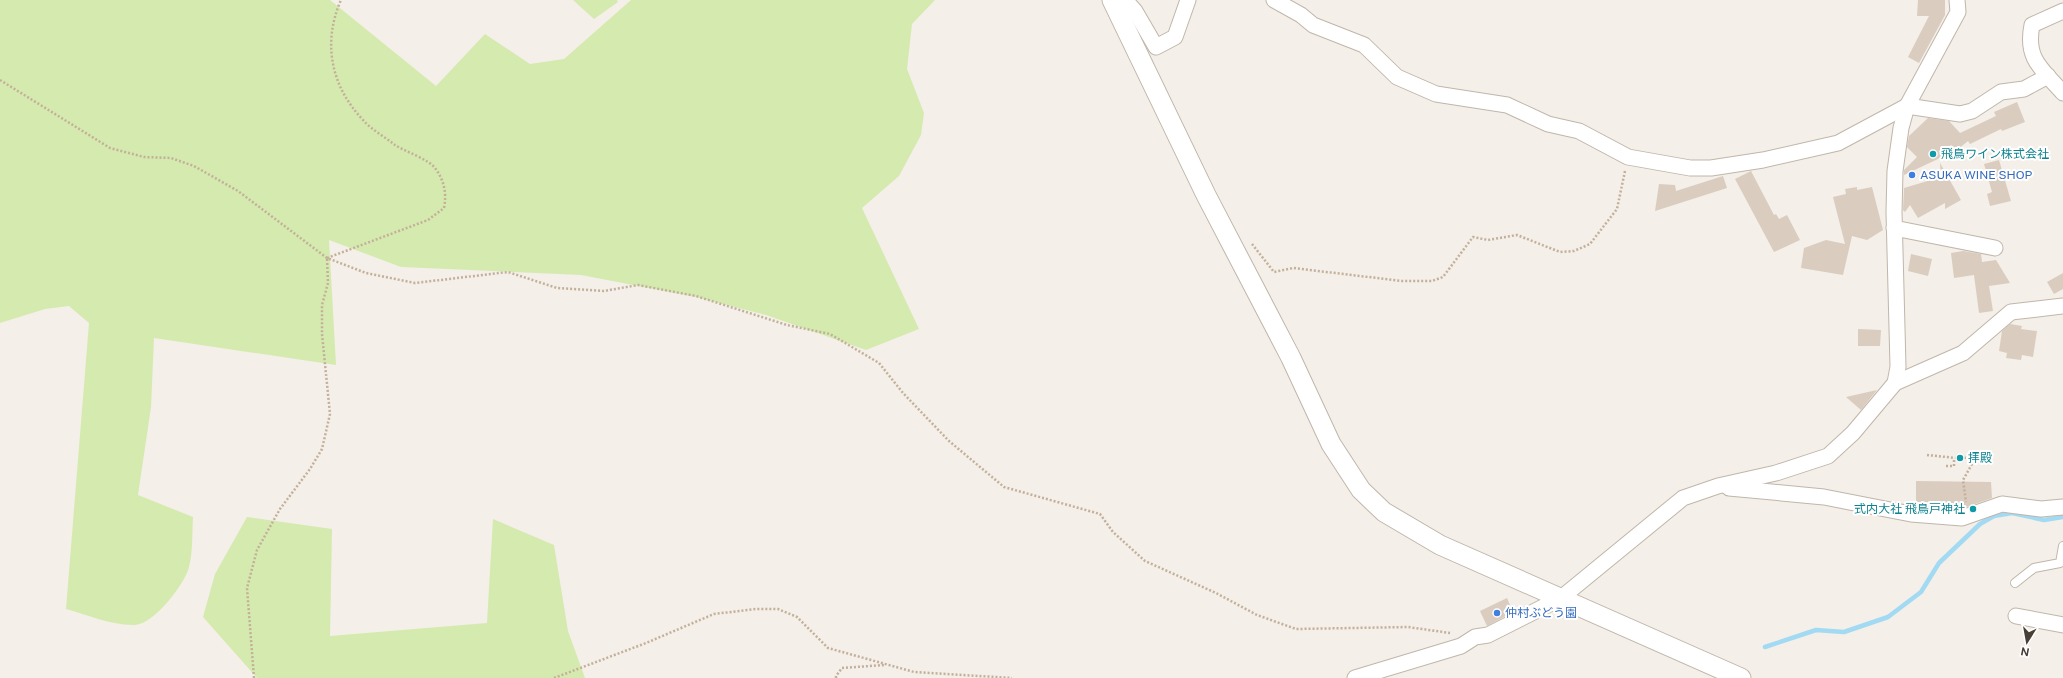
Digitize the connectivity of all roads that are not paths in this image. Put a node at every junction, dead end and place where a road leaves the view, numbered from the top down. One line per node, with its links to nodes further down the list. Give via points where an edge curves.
1 (1112, 0): 18 (street, via 1206,195 1291,358 1331,444 1361,490 1384,512 1440,545)
2 (1125, 0): 3 (street, via 1135,11 1156,47 1176,37)
3 (1188, 0)
4 (1274, 0): 9 (street, via 1313,25 1364,45 1397,77 1436,94 1507,106 1548,124 1579,131 1628,157 1690,168 1711,168 1764,160 1838,143)
5 (1957, 0): 9 (street, via 1958,12)
6 (2063, 11): 7 (street, via 2032,25 2029,40 2031,51)
7 (2048, 76): 8 (street); 9 (street, via 2024,89 2001,92 1972,112 1960,114)
8 (2063, 93)
9 (1907, 106): 10 (street, via 1894,171)
10 (1894, 228): 11 (street); 13 (street, via 1898,367)
11 (1995, 248)
12 (2063, 306): 13 (street, via 2011,312 1963,353)
13 (1895, 383): 14 (street, via 1853,433 1828,456 1776,473)
14 (1718, 486): 15 (street, via 1824,497 1911,514 1962,518 2002,504 2041,509); 18 (street, via 1683,498)
15 (2063, 507)
16 (2063, 546): 17 (lane, via 2060,562 2034,568)
17 (2015, 583)
18 (1561, 598): 21 (street, via 1488,635 1475,637 1461,646); 22 (street)
19 (2016, 616): 20 (street)
20 (2063, 625)
21 (1355, 678)
22 (1741, 678)

